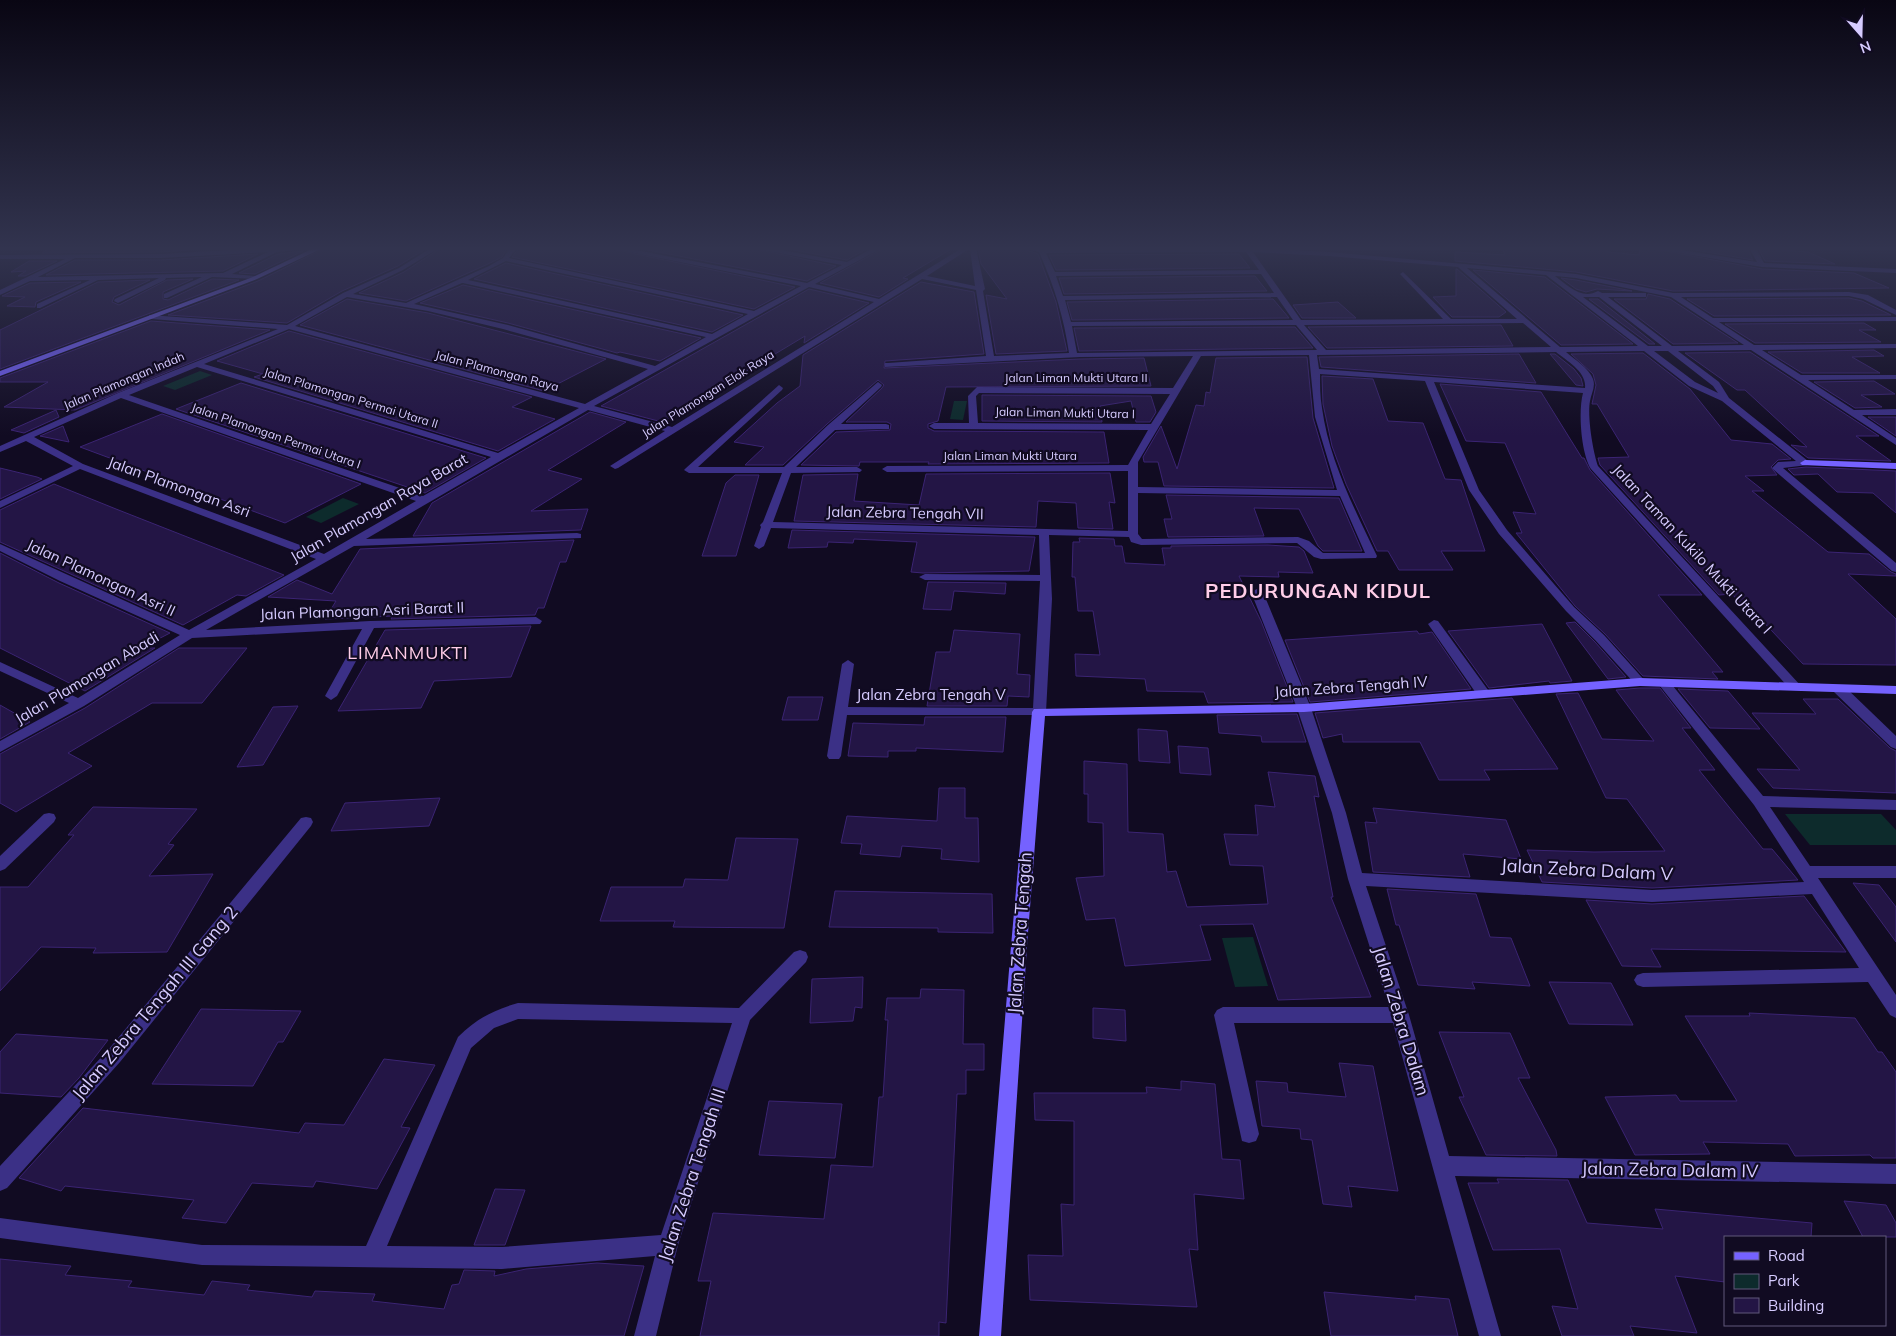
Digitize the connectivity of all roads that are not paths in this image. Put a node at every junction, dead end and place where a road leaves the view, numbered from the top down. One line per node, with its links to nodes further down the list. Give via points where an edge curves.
1 (170, 310): 17 (street)
2 (318, 310): 24 (street, Jalan Plamongan Indah)
3 (427, 310): 38 (street, via 505,326)
4 (595, 310): 25 (street)
5 (738, 310): 16 (street)
6 (762, 310): 16 (street, Jalan Plamongan Raya Barat)
7 (868, 310): 59 (street, Jalan Plamongan Elok Raya)
8 (984, 310): 35 (street)
9 (1064, 310): 23 (street)
10 (1290, 310): 22 (street)
11 (1439, 310): 21 (street)
12 (1511, 310): 20 (street, Jalan Taman Kukilo Mukti Utara I)
13 (1596, 310): 30 (street)
14 (1620, 310): 28 (street)
15 (1696, 310): 19 (street)
16 (755, 314): 25 (street, Jalan Plamongan Raya Barat)
17 (152, 317): 24 (street, Jalan Plamongan Raya); 40 (street)
18 (1896, 318): 19 (street)
19 (1711, 320): 27 (street)
20 (1523, 321): 21 (street); 29 (street, Jalan Taman Kukilo Mukti Utara I)
21 (1450, 322): 22 (street)
22 (1299, 323): 23 (street); 32 (street)
23 (1068, 324): 34 (street)
24 (288, 327): 36 (street, Jalan Plamongan Indah); 51 (street, Jalan Plamongan Raya)
25 (714, 337): 38 (street, Jalan Plamongan Raya Barat)
26 (1896, 346): 27 (street)
27 (1752, 348): 28 (street); 42 (street)
28 (1671, 349): 30 (street); 50 (street, via 1716,384)
29 (1558, 350): 30 (street); 32 (street); 48 (street, Jalan Taman Kukilo Mukti Utara I, via 1583,370 1589,379)
30 (1647, 350): 50 (street, via 1692,384)
31 (1313, 353): 32 (street); 33 (street); 39 (street)
32 (1324, 353)
33 (1198, 354): 34 (street); 47 (street)
34 (1074, 356): 35 (street)
35 (990, 358): 37 (street)
36 (196, 364): 49 (street, Jalan Plamongan Indah); 63 (street, Jalan Plamongan Permai Utara II)
37 (888, 364)
38 (658, 369): 51 (street, Jalan Plamongan Raya Barat)
39 (1317, 371): 43 (street); 73 (street, via 1318,416)
40 (0, 374)
41 (1896, 377): 42 (street)
42 (1799, 378): 53 (street)
43 (1429, 380): 48 (street); 94 (street, via 1474,490 1503,532 1570,610)
44 (878, 385): 56 (street)
45 (780, 388): 69 (street, via 689,470)
46 (977, 390): 47 (street, Jalan Liman Mukti Utara II); 54 (street, Jalan Liman Mukti Utara I, via 972,396)
47 (1176, 391): 58 (street)
48 (1588, 391): 96 (street, Jalan Taman Kukilo Mukti Utara I, via 1586,425 1594,468)
49 (121, 395): 60 (street, Jalan Plamongan Indah); 74 (street, Jalan Plamongan Permai Utara I)
50 (1725, 399): 64 (street)
51 (584, 407): 59 (street, Jalan Plamongan Raya); 63 (street, Jalan Plamongan Raya Barat)
52 (1896, 412): 53 (street)
53 (1854, 413): 61 (street)
54 (974, 425): 55 (street, Jalan Liman Mukti Utara I); 58 (street, Jalan Liman Mukti Utara I)
55 (934, 426)
56 (831, 427): 57 (street); 69 (street)
57 (886, 427)
58 (1155, 427): 68 (street, via 1133,462)
59 (672, 430): 66 (street, Jalan Plamongan Elok Raya)
60 (26, 437): 62 (street, Jalan Plamongan Indah); 65 (street, Jalan Plamongan Asri)
61 (1896, 442)
62 (0, 449)
63 (498, 456): 74 (street, Jalan Plamongan Raya Barat)
64 (1805, 464): 67 (street); 84 (street, via 1781,464 1777,468)
65 (80, 466): 75 (street); 83 (street, Jalan Plamongan Asri)
66 (615, 466)
67 (1896, 466)
68 (1133, 468): 70 (street, Jalan Liman Mukti Utara); 72 (street)
69 (788, 469): 71 (street); 76 (street)
70 (887, 469)
71 (857, 470)
72 (1132, 490): 73 (street); 78 (street)
73 (1342, 493): 78 (street, Jalan Zebra Tengah VII, via 1372,556 1321,556 1298,540 1141,542 1136,541)
74 (424, 500): 80 (street, Jalan Plamongan Raya Barat)
75 (0, 505)
76 (765, 525): 77 (street, Jalan Zebra Tengah VII); 81 (street)
77 (1044, 531): 78 (street, Jalan Zebra Tengah VII); 86 (street, Jalan Zebra Tengah)
78 (1133, 534)
79 (577, 536): 80 (street)
80 (352, 543): 83 (street, Jalan Plamongan Raya Barat)
81 (759, 546)
82 (0, 547): 91 (street, Jalan Plamongan Asri II)
83 (324, 558): 91 (street, Jalan Plamongan Raya Barat)
84 (1896, 569)
85 (925, 578): 86 (street)
86 (1045, 578): 104 (street, Jalan Zebra Tengah)
87 (1257, 592): 102 (street, Jalan Zebra Dalam)
88 (536, 621): 90 (street, Jalan Plamongan Asri Barat II)
89 (1434, 624): 99 (street)
90 (370, 625): 91 (street, Jalan Plamongan Asri Barat II); 100 (street)
91 (189, 635): 101 (street, Jalan Plamongan Abadi)
92 (848, 664): 103 (street, Jalan Zebra Tengah V)
93 (0, 666): 101 (street)
94 (1640, 682): 95 (street, Jalan Zebra Tengah IV); 99 (street, Jalan Zebra Tengah IV)
95 (1664, 683): 96 (street, Jalan Zebra Tengah IV); 108 (street)
96 (1795, 686): 97 (street, Jalan Zebra Tengah IV)
97 (1839, 689): 98 (street, Jalan Zebra Tengah IV); 105 (street)
98 (1896, 690)
99 (1483, 693): 102 (street, Jalan Zebra Tengah IV)
100 (331, 696)
101 (79, 703): 106 (street, Jalan Plamongan Abadi)
102 (1304, 708): 104 (street, Jalan Zebra Tengah IV); 115 (street, Jalan Zebra Dalam, via 1339,813)
103 (841, 711): 104 (street, Jalan Zebra Tengah V); 107 (street)
104 (1039, 712): 131 (street, Jalan Zebra Tengah, via 1025,852 1018,984)
105 (1896, 744)
106 (0, 747)
107 (834, 756)
108 (1759, 801): 109 (street); 113 (street)
109 (1896, 804)
110 (49, 818): 112 (street)
111 (306, 822): 126 (street, Jalan Zebra Tengah III Gang 2, via 114,1056)
112 (0, 865)
113 (1805, 872): 114 (street); 116 (street)
114 (1896, 872)
115 (1356, 879): 116 (street, Jalan Zebra Dalam V, via 1652,896); 121 (street, Jalan Zebra Dalam)
116 (1816, 888): 118 (street)
117 (800, 957): 122 (street)
118 (1873, 975): 119 (street); 120 (street)
119 (1644, 980)
120 (1896, 1010)
121 (1400, 1014): 123 (street, via 1223,1015); 124 (street, Jalan Zebra Dalam)
122 (743, 1016): 128 (street, Jalan Zebra Tengah III); 129 (street, via 518,1010 481,1025 464,1043)
123 (1249, 1134)
124 (1443, 1166): 125 (street, Jalan Zebra Dalam IV); 132 (street, Jalan Zebra Dalam)
125 (1896, 1174)
126 (0, 1181)
127 (0, 1228): 129 (street, via 202,1254)
128 (668, 1245): 129 (street, via 502,1258); 130 (street, Jalan Zebra Tengah III)
129 (372, 1256)
130 (645, 1336)
131 (990, 1336)
132 (1490, 1336)

